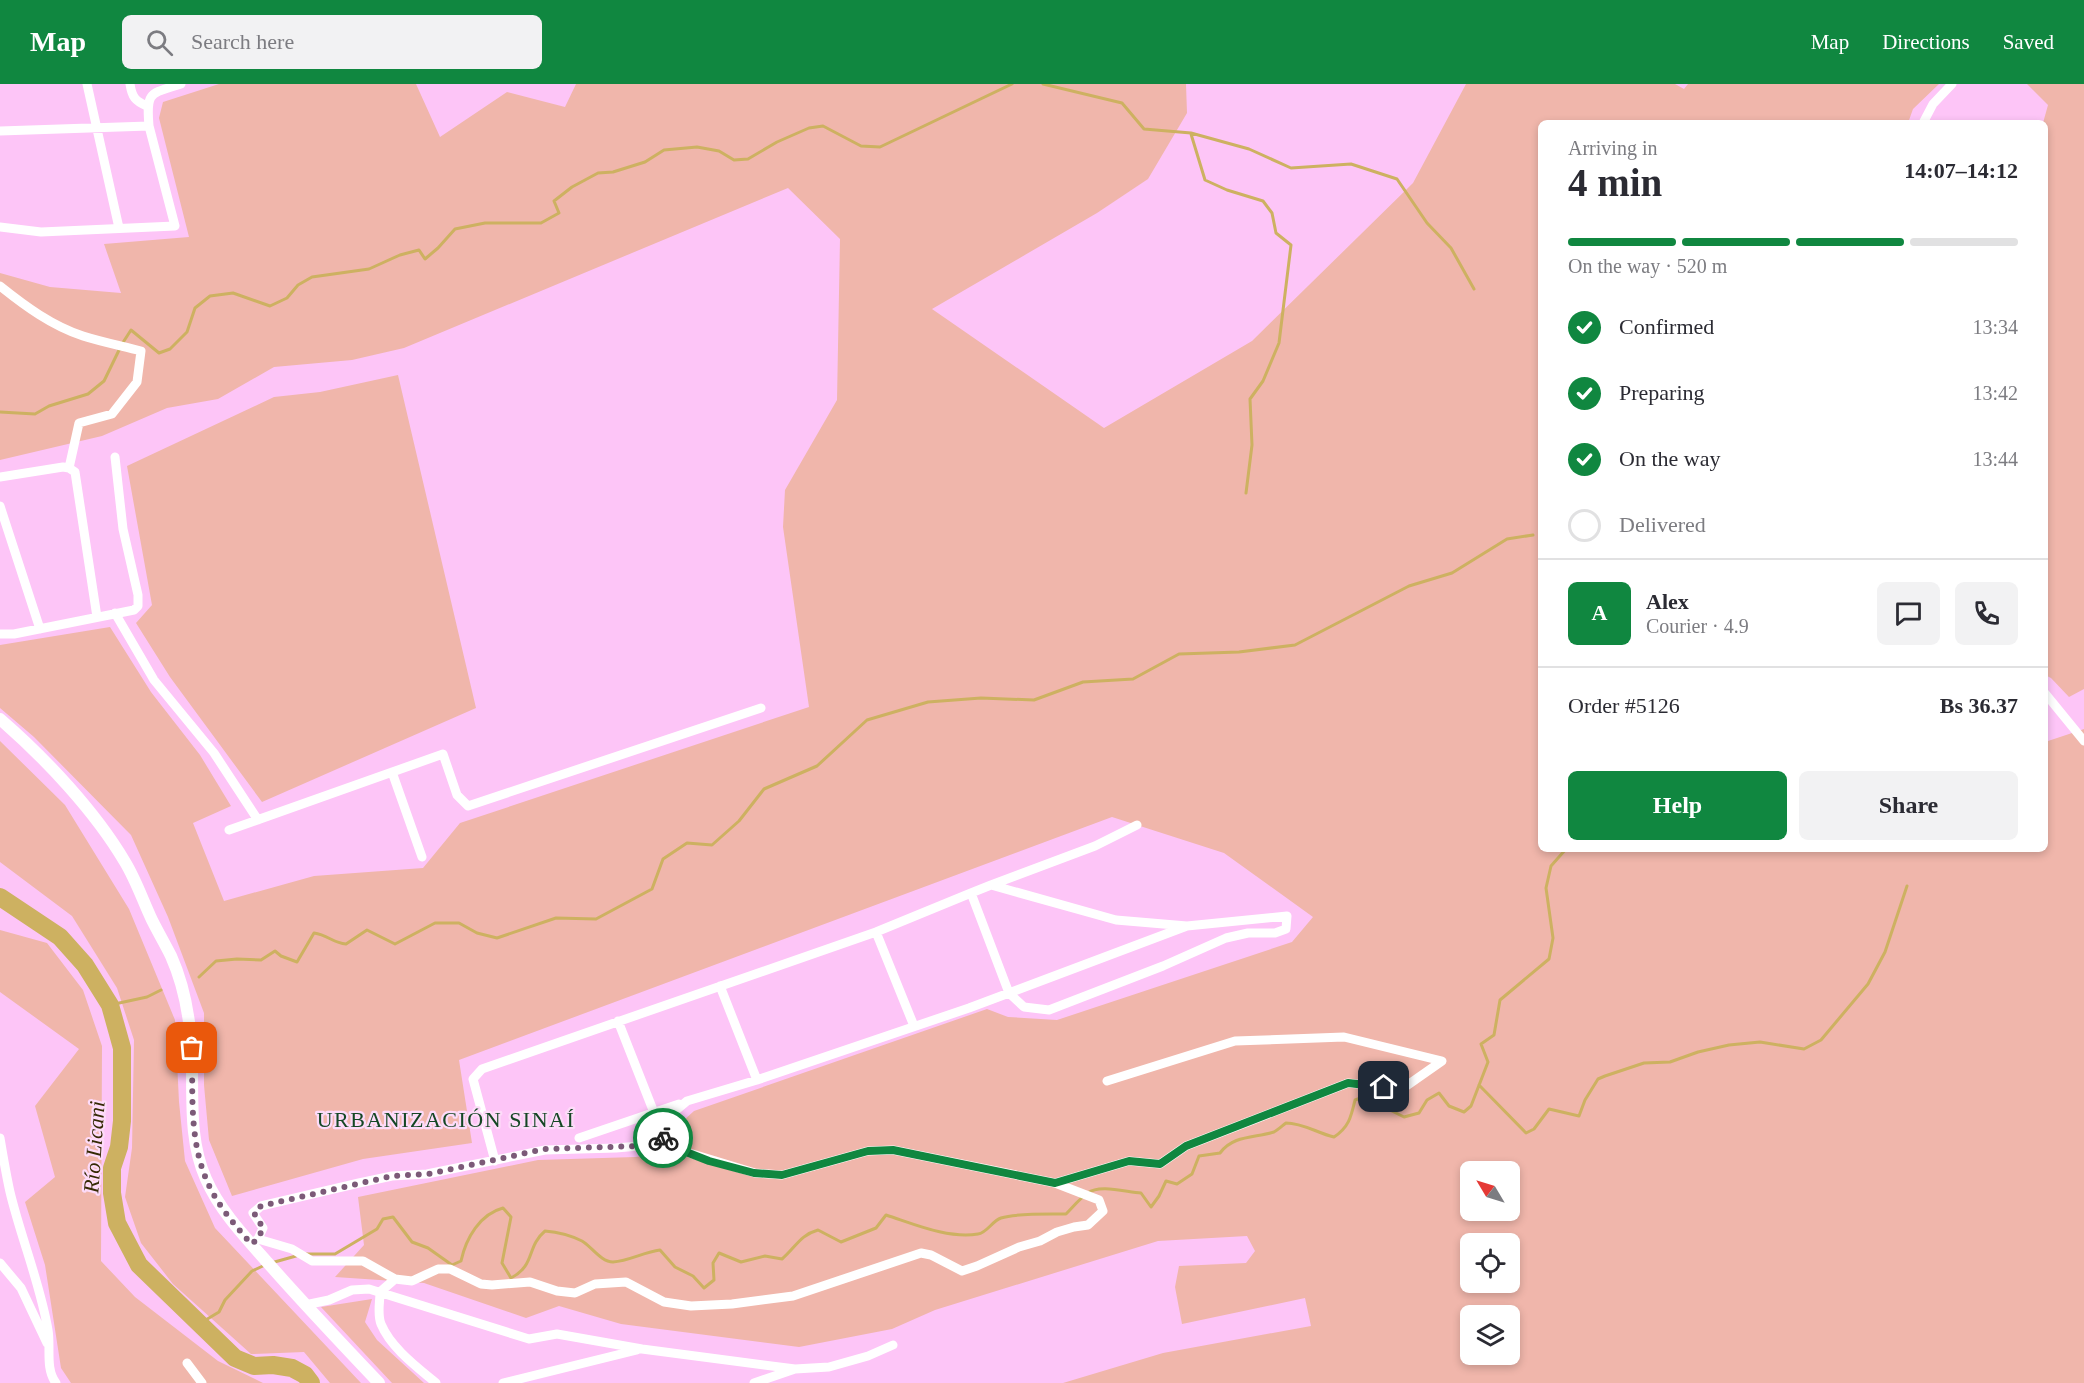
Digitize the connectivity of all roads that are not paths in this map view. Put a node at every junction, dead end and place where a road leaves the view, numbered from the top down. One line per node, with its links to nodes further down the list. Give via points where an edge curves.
1 (87, 84): 8 (street)
2 (130, 84): 5 (street, via 132,96)
3 (181, 84): 5 (street, via 154,93)
4 (1952, 84): 6 (street)
5 (147, 106): 7 (street)
6 (1925, 120)
7 (149, 126): 8 (street); 11 (street, via 175,226)
8 (97, 128): 9 (street); 11 (street)
9 (0, 131)
10 (0, 227): 11 (street, via 41,232)
11 (119, 228)
12 (0, 286): 14 (street, via 57,325 82,336 141,351 137,382 112,414 79,423)
13 (115, 457): 17 (street, via 123,529 138,606)
14 (69, 468): 15 (street); 18 (street, via 75,472)
15 (0, 477)
16 (0, 506): 19 (street)
17 (115, 614): 18 (street); 26 (street, via 154,680 214,753)
18 (97, 617): 19 (street)
19 (40, 629): 20 (street)
20 (0, 633)
21 (2048, 697): 24 (street)
22 (761, 708): 25 (street, via 468,806 457,795 443,754)
23 (0, 719): 48 (main road, via 60,778 106,832 126,864 171,957 189,1020 198,1156 221,1206)
24 (2084, 741)
25 (392, 772): 26 (street); 29 (street)
26 (258, 820): 28 (street)
27 (1137, 825): 30 (street, via 1095,846)
28 (229, 830)
29 (422, 857)
30 (991, 885): 31 (street); 32 (street, via 1116,920)
31 (971, 894): 33 (street); 35 (street)
32 (1186, 926): 35 (street); 35 (street, via 1287,916 1286,929 1226,938 1049,1010 1024,1007)
33 (876, 932): 34 (street); 37 (street)
34 (720, 986): 36 (street); 38 (street)
35 (1009, 993): 37 (street)
36 (618, 1021): 41 (street); 46 (street, via 476,1073 474,1086)
37 (914, 1026): 38 (street)
38 (757, 1080): 40 (street)
39 (1107, 1081): 47 (street, via 1235,1041 1344,1037 1442,1061 1402,1089 1348,1083 1186,1146 1160,1164 1129,1161)
40 (687, 1101): 41 (street); 44 (street, via 675,1111)
41 (654, 1113): 43 (street); 44 (street)
42 (0, 1138): 45 (street)
43 (579, 1138)
44 (664, 1138): 46 (street, via 639,1146 545,1149); 47 (street, via 686,1152 754,1173 782,1175 868,1151 893,1150)
45 (1, 1155): 54 (street, via 38,1284)
46 (495, 1161): 48 (street, via 428,1174 392,1176 261,1206 254,1213 263,1228)
47 (1055, 1183): 50 (street, via 1099,1200 1103,1211 1088,1225 1057,1232 962,1271 921,1253 793,1296 759,1301 691,1306 664,1302 626,1282 595,1284 575,1293 530,1282 481,1284 450,1269 438,1269 412,1281)
48 (254, 1243): 50 (street, via 292,1249 312,1261 363,1261); 52 (main road)
49 (0, 1263): 54 (street, via 21,1288)
50 (395, 1280): 51 (street)
51 (380, 1292): 52 (street, via 352,1290); 55 (street, via 529,1339 557,1334); 61 (street, via 382,1325 394,1344)
52 (304, 1305): 60 (main road)
53 (893, 1346): 57 (street, via 829,1367)
54 (50, 1349): 58 (street, via 50,1369)
55 (642, 1349): 57 (street); 62 (street)
56 (187, 1362): 59 (street)
57 (795, 1369): 63 (street)
58 (56, 1383)
59 (202, 1383)
60 (379, 1383)
61 (436, 1383)
62 (502, 1383)
63 (754, 1383)

